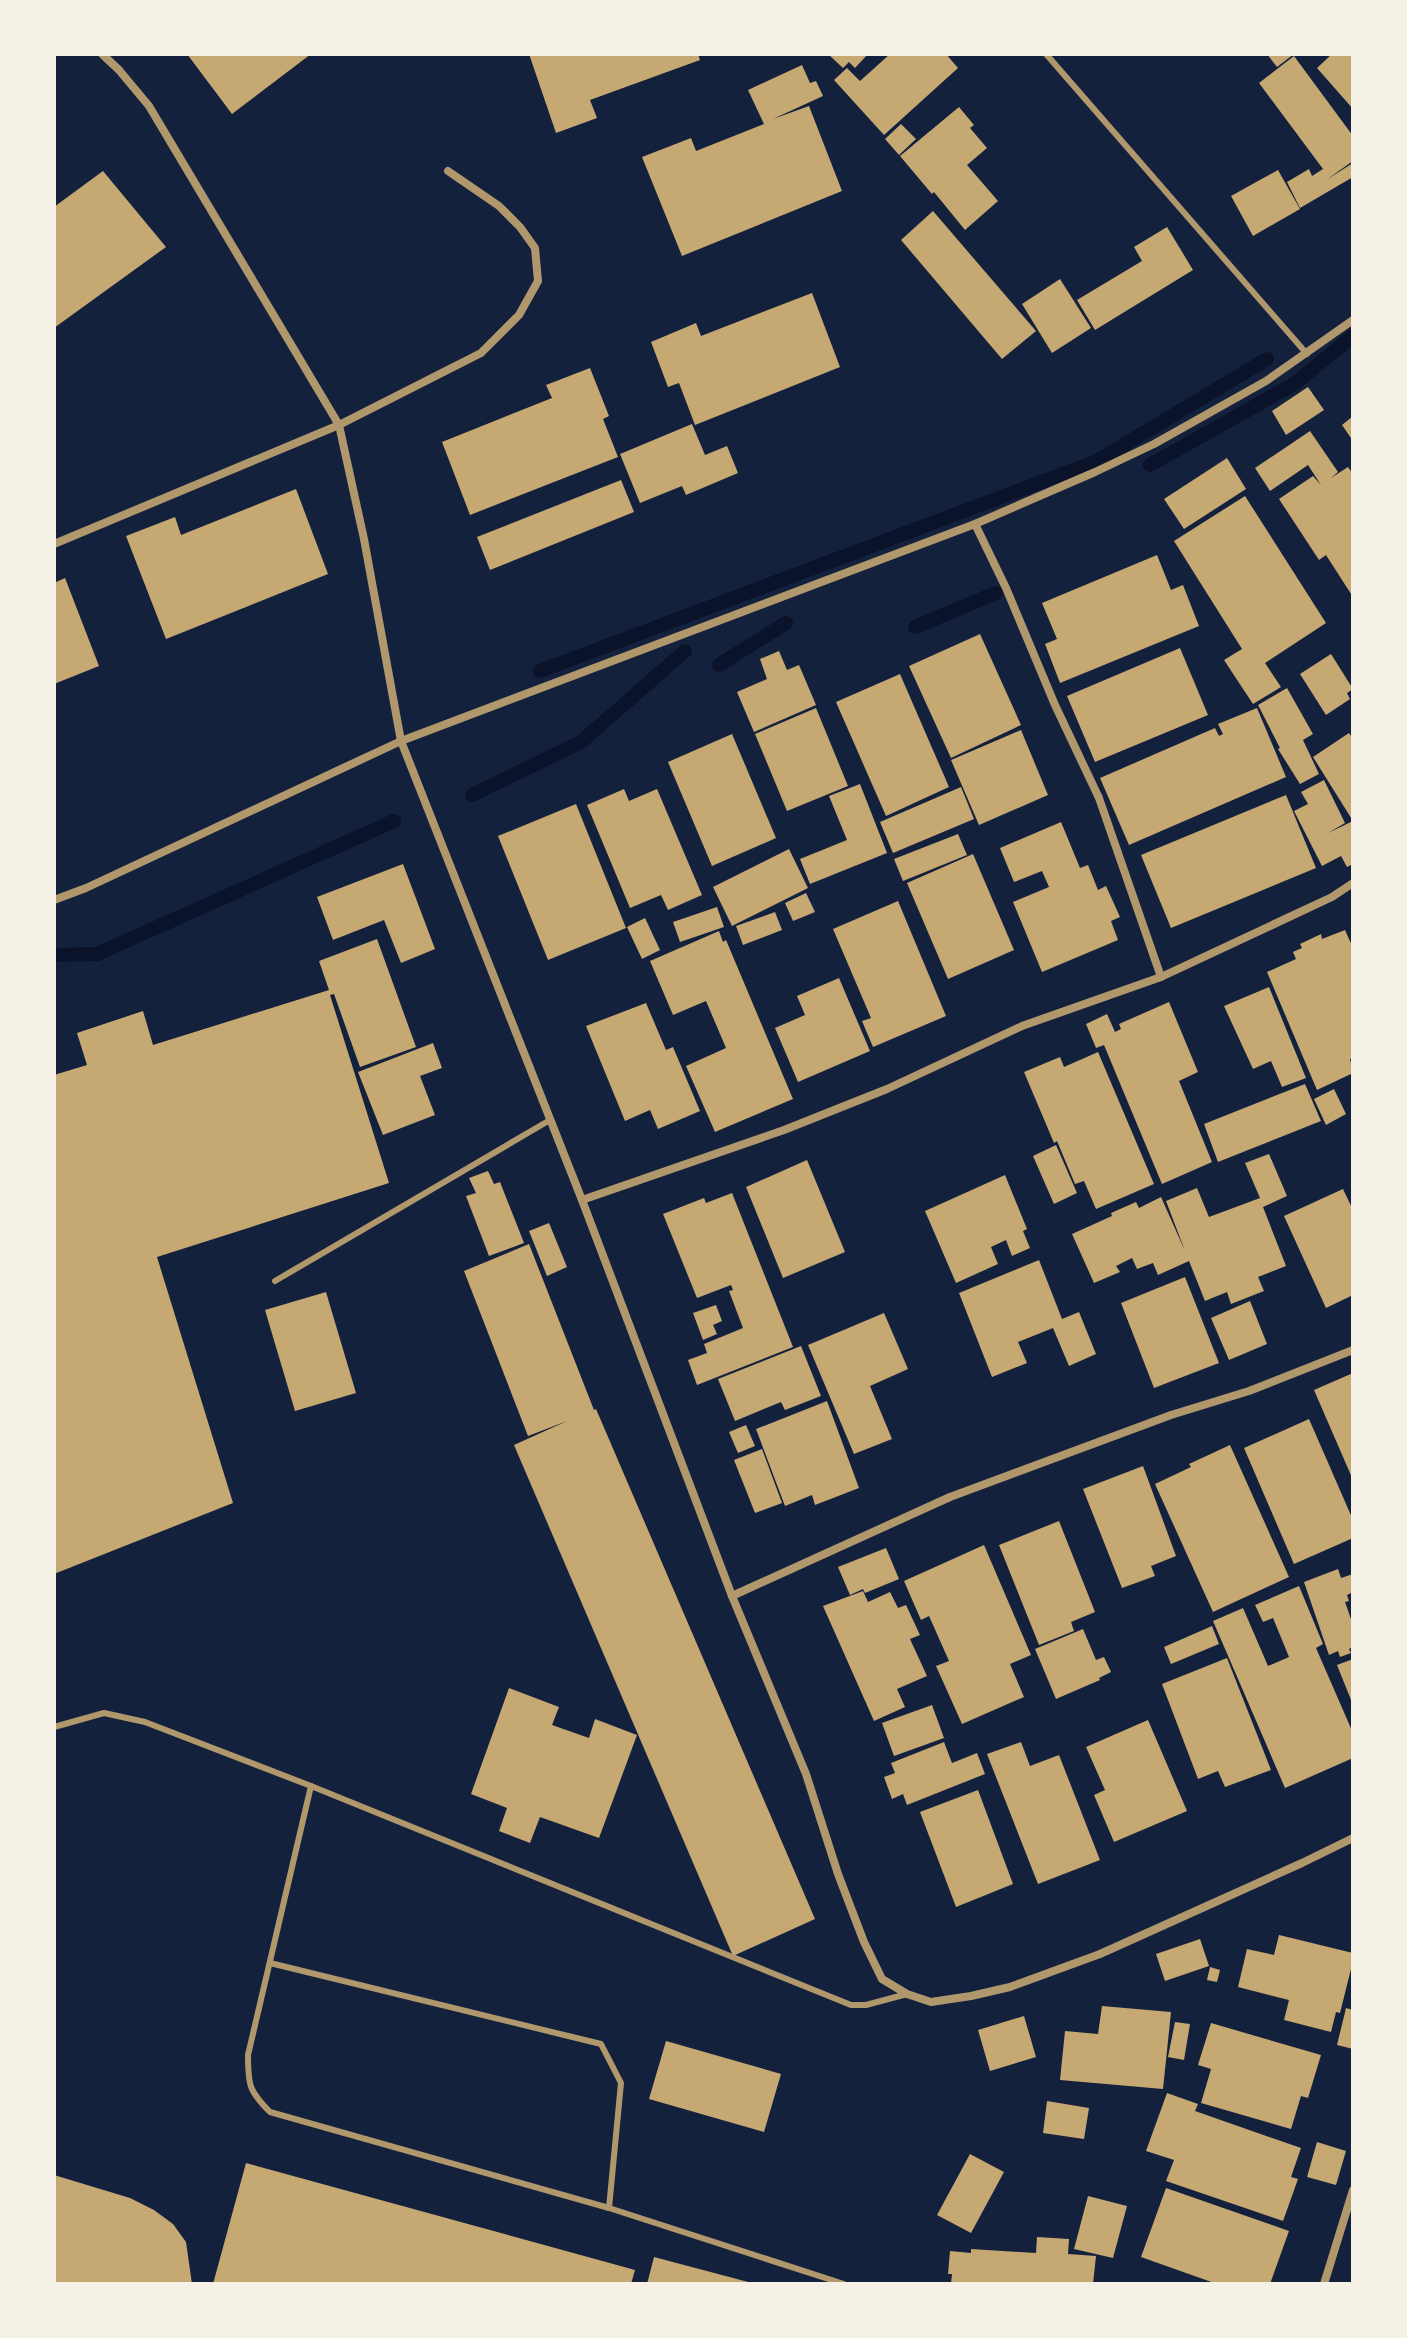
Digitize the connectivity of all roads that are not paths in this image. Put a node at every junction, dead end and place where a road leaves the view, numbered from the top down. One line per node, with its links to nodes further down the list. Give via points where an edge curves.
1 (102, 54): 6 (street, via 149,106)
2 (1046, 54): 5 (lane)
3 (448, 171): 6 (street, via 520,227 535,248 538,281 519,315 481,353)
4 (1353, 320): 5 (street)
5 (1307, 354): 7 (street, via 1154,444)
6 (339, 425): 8 (street); 9 (street)
7 (975, 524): 9 (street); 12 (street, via 1099,798)
8 (54, 544)
9 (401, 741): 11 (street); 13 (street)
10 (1353, 883): 12 (street)
11 (54, 900)
12 (1161, 977): 14 (street, via 1022,1026 784,1130)
13 (550, 1120): 14 (street); 15 (lane)
14 (582, 1200): 17 (street)
15 (275, 1281)
16 (1353, 1350): 17 (street, via 950,1497)
17 (732, 1596): 22 (street, via 806,1774 864,1942 882,1979)
18 (54, 1727): 19 (lane, via 104,1713 145,1722)
19 (311, 1786): 21 (lane); 22 (lane, via 851,2005)
20 (1353, 1838): 22 (street, via 1100,1954 1010,1987 931,2002)
21 (270, 1963): 24 (lane, via 601,2044 621,2083); 24 (lane, via 248,2055 253,2094 270,2112)
22 (907, 1994)
23 (1353, 2190): 26 (street)
24 (609, 2208): 25 (lane)
25 (844, 2284)
26 (1324, 2284)

